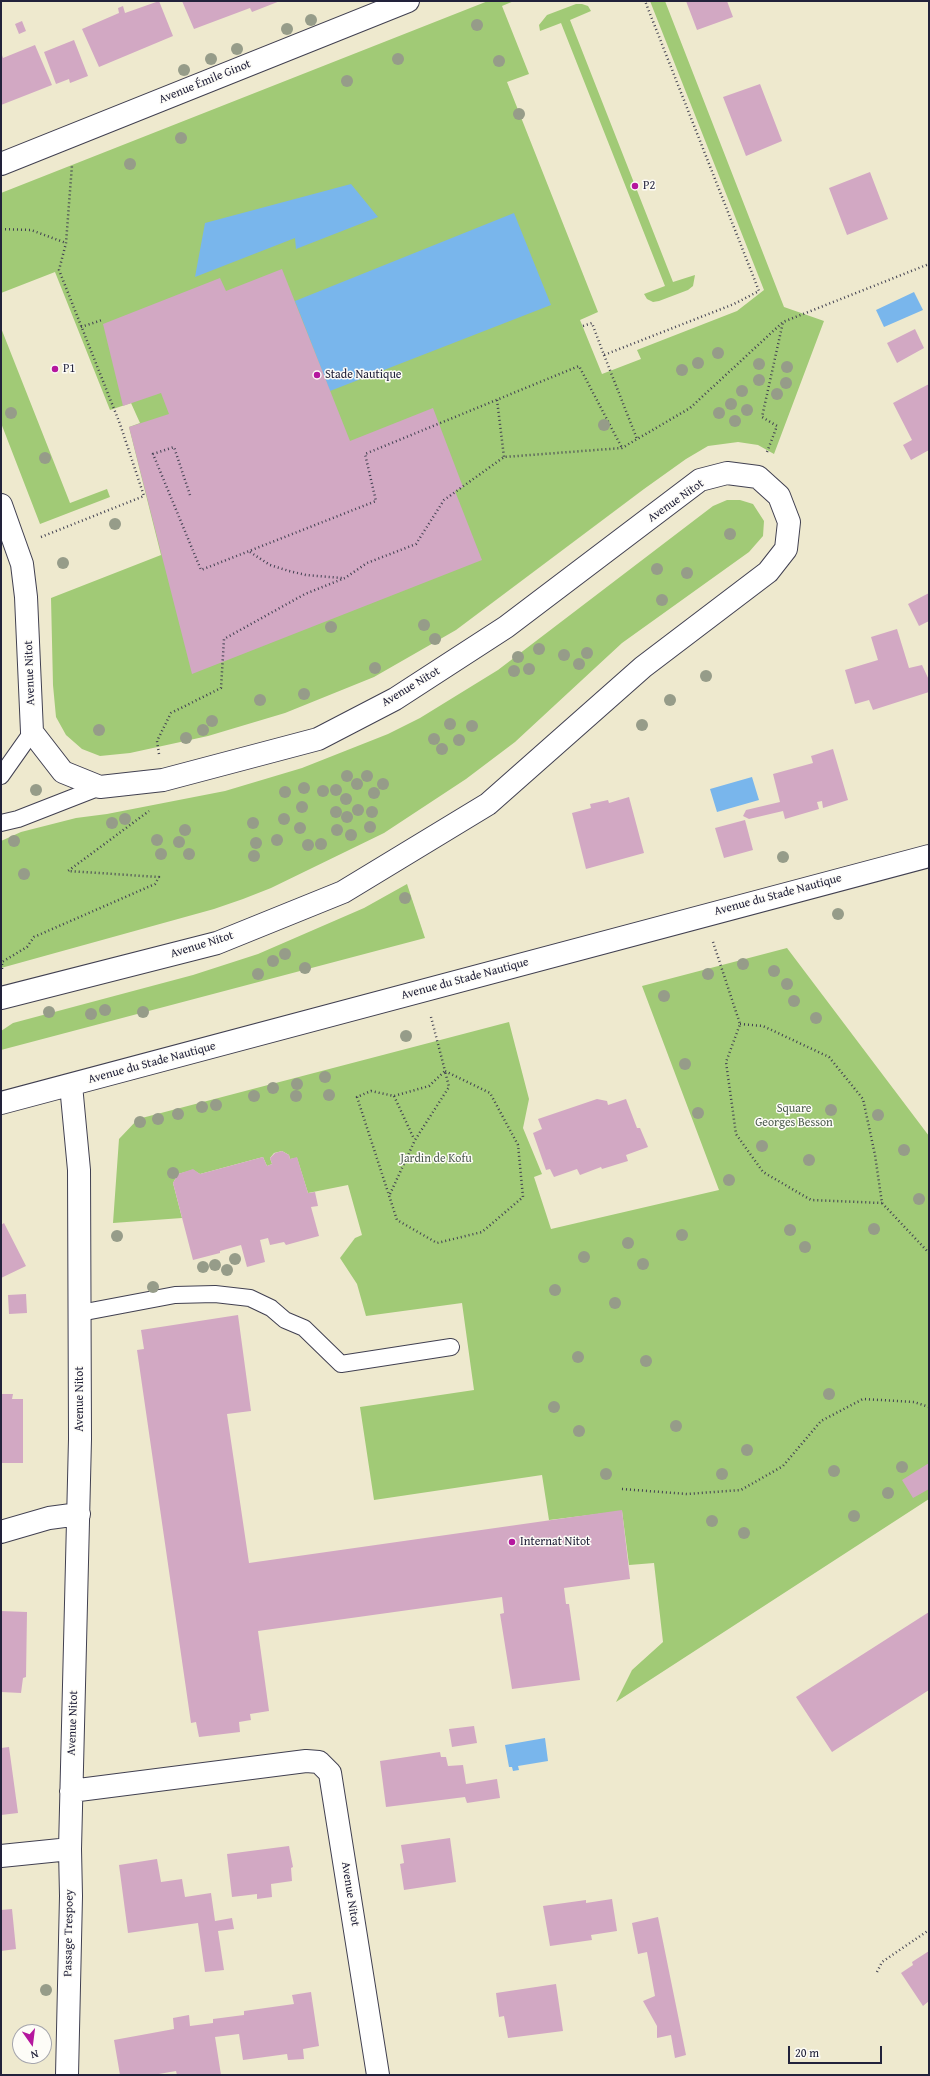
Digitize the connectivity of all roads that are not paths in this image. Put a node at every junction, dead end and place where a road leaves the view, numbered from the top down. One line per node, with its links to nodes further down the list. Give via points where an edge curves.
1 (408, 1): 2 (street, Avenue Émile Ginot)
2 (368, 8): 3 (street, Avenue Émile Ginot)
3 (1, 164)
4 (1, 505): 5 (street, Avenue Nitot, via 22,564 26,597)
5 (32, 732): 6 (lane); 7 (street, Avenue Nitot, via 63,772)
6 (1, 776)
7 (100, 787): 8 (lane, via 18,819); 10 (street, Avenue Nitot, via 163,780 318,738 395,699 506,627 700,480 727,473 758,477 779,496 789,522 786,549 768,572 643,667 488,804 343,892 217,943)
8 (1, 823)
9 (929, 856): 11 (street, Avenue du Stade Nautique)
10 (2, 998)
11 (71, 1085): 12 (street, Avenue du Stade Nautique); 13 (street, Avenue Nitot, via 79,1170)
12 (1, 1104)
13 (80, 1313): 14 (lane, via 175,1295 215,1294 250,1298 271,1308 285,1320 304,1328 340,1364); 15 (street, Avenue Nitot)
14 (451, 1347)
15 (79, 1514): 16 (street, via 50,1518); 17 (street, Avenue Nitot)
16 (1, 1532)
17 (71, 1791): 18 (street, Passage Trespoey); 21 (street, Avenue Nitot, via 306,1761 319,1762 330,1773)
18 (70, 1849): 19 (street); 20 (street, Passage Trespoey)
19 (1, 1856)
20 (67, 2075)
21 (378, 2075)

